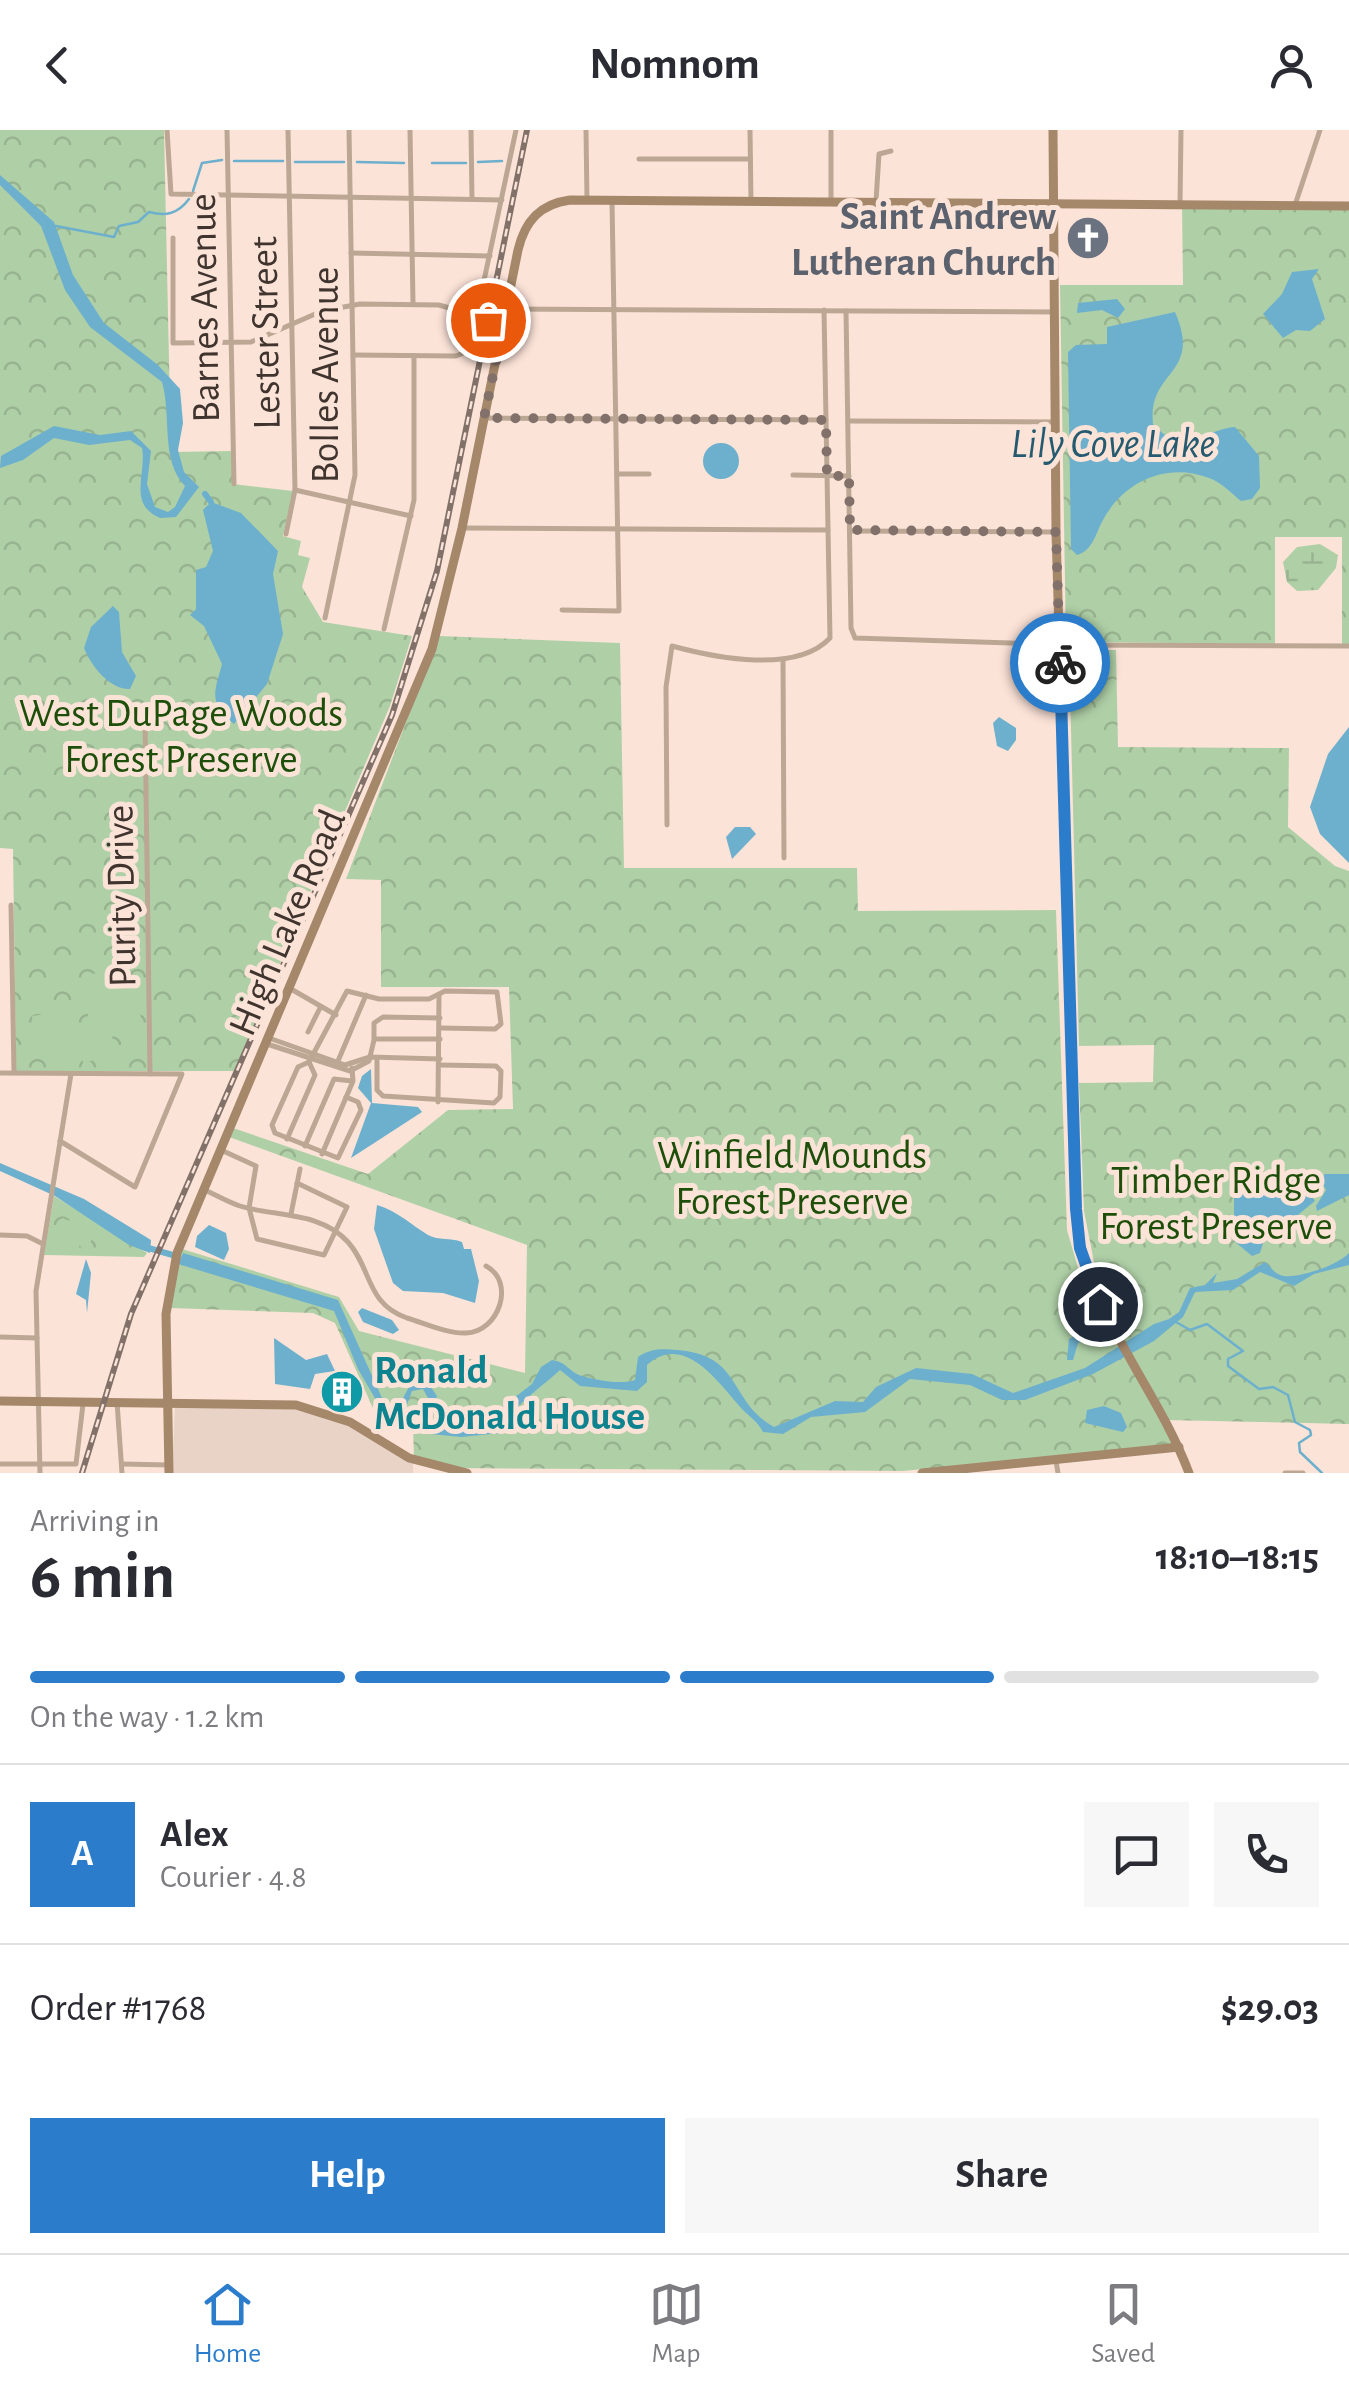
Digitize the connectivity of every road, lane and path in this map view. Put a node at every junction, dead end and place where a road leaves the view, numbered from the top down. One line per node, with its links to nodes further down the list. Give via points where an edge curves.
1 (167, 130): 17 (street, via 171,194)
2 (227, 130): 17 (street, Barnes Avenue)
3 (288, 130): 18 (street, Lester Street)
4 (349, 130): 19 (street, Bolles Avenue)
5 (410, 130): 20 (street)
6 (471, 130): 21 (street)
7 (516, 130): 22 (street)
8 (586, 130): 23 (street)
9 (750, 130): 16 (street)
10 (831, 130): 26 (street)
11 (1053, 130): 28 (street)
12 (1181, 130): 29 (street)
13 (1320, 130): 30 (street)
14 (891, 151): 27 (street, via 879,154)
15 (639, 159): 16 (street)
16 (750, 159): 25 (street)
17 (228, 195): 18 (street); 46 (street, Barnes Avenue)
18 (289, 196): 19 (street); 45 (street, Lester Street)
19 (350, 197): 20 (street); 33 (street, Bolles Avenue)
20 (412, 198): 21 (street); 34 (street)
21 (472, 199): 22 (street)
22 (502, 200): 35 (street)
23 (587, 200): 24 (street); 38 (street, High Lake Road, via 554,203 530,221)
24 (612, 200): 25 (street); 39 (street)
25 (751, 201): 26 (street)
26 (831, 201): 27 (street)
27 (876, 201): 28 (street)
28 (1054, 202): 29 (street); 42 (street)
29 (1180, 204): 30 (street)
30 (1295, 205): 31 (street)
31 (1349, 206)
32 (172, 238): 46 (street, via 172,344)
33 (351, 253): 34 (street); 37 (street, Bolles Avenue)
34 (412, 254): 35 (street); 36 (street)
35 (490, 256): 43 (street)
36 (413, 303): 37 (street); 43 (street)
37 (352, 305): 45 (street); 47 (street, Bolles Avenue)
38 (506, 308): 39 (street); 44 (street, High Lake Road)
39 (614, 309): 40 (street); 50 (street)
40 (824, 310): 41 (street); 51 (street)
41 (846, 310): 42 (street); 52 (street)
42 (1054, 312): 53 (street)
43 (478, 317): 44 (street); 48 (street, via 466,353)
44 (504, 324): 49 (street, High Lake Road)
45 (292, 326): 46 (street); 60 (street, Lester Street)
46 (231, 344): 59 (street, Barnes Avenue)
47 (353, 355): 48 (street); 61 (street, Bolles Avenue)
48 (414, 356): 62 (street)
49 (484, 418): 50 (street); 63 (street, High Lake Road)
50 (616, 419): 51 (street); 54 (street)
51 (826, 420): 57 (street)
52 (848, 420): 53 (street); 58 (street)
53 (1056, 422): 67 (street)
54 (617, 474): 55 (street); 64 (street)
55 (650, 474)
56 (793, 475): 57 (street)
57 (827, 476): 58 (street); 65 (street)
58 (849, 476): 66 (street)
59 (234, 484)
60 (295, 490): 61 (street); 68 (street, Lester Street)
61 (352, 502): 62 (street); 70 (street, Bolles Avenue)
62 (411, 516): 71 (street)
63 (462, 528): 64 (street); 79 (street, High Lake Road, via 420,682)
64 (618, 529): 65 (street); 69 (street, via 620,610)
65 (828, 530): 74 (street, via 830,638 804,655)
66 (850, 530): 67 (street); 72 (street, via 851,628 862,640)
67 (1056, 532): 72 (street)
68 (286, 534)
69 (562, 610)
70 (324, 618)
71 (384, 629)
72 (1059, 644): 73 (street); 123 (street, via 1076,1209 1092,1283)
73 (1349, 646)
74 (783, 658): 76 (street, via 672,646 666,687); 77 (street)
75 (145, 717): 98 (street, Purity Drive)
76 (668, 825)
77 (784, 858)
78 (11, 905): 96 (street)
79 (290, 988): 82 (street); 89 (street, High Lake Road)
80 (439, 993): 81 (street, via 430,999); 84 (street); 85 (street, via 501,997 501,1024 495,1028)
81 (366, 995): 83 (street, via 348,992); 92 (street)
82 (320, 1008): 83 (street); 86 (street)
83 (336, 1015): 90 (street)
84 (440, 1018): 85 (street); 87 (street, via 384,1017 374,1023)
85 (440, 1028): 88 (street)
86 (308, 1032)
87 (374, 1039): 88 (street); 91 (street)
88 (440, 1040): 93 (street)
89 (268, 1041): 90 (street); 105 (street, High Lake Road)
90 (311, 1057): 92 (street); 94 (street); 102 (street, via 315,1075); 102 (street, via 298,1067 272,1125)
91 (374, 1058): 93 (street); 94 (street); 101 (street, via 383,1096)
92 (338, 1062): 94 (street)
93 (440, 1062): 101 (street); 101 (street, via 496,1066 500,1097 494,1103)
94 (352, 1068): 99 (street)
95 (0, 1073): 96 (street)
96 (14, 1073): 97 (street)
97 (71, 1074): 98 (street); 103 (street)
98 (150, 1074): 103 (street, via 182,1074 134,1187)
99 (353, 1082): 100 (street); 104 (street, via 334,1079)
100 (346, 1097): 106 (street); 106 (street, via 358,1102 360,1113 340,1156)
101 (438, 1102)
102 (287, 1139): 104 (street)
103 (60, 1141): 114 (street)
104 (305, 1146): 106 (street)
105 (220, 1149): 109 (street, High Lake Road); 110 (street, via 256,1166)
106 (322, 1154)
107 (300, 1169): 108 (street)
108 (297, 1183): 111 (street); 112 (street, via 344,1204)
109 (202, 1189): 110 (street); 118 (street, High Lake Road, via 175,1258 166,1324)
110 (248, 1208): 111 (street); 112 (street, via 258,1239 321,1255)
111 (291, 1214): 112 (street)
112 (337, 1234): 115 (street, via 353,1250 377,1300 402,1316 462,1333 492,1320 502,1301 502,1285)
113 (0, 1235): 114 (street)
114 (43, 1244): 117 (street)
115 (486, 1266)
116 (0, 1338): 117 (street)
117 (37, 1338): 120 (street)
118 (168, 1400): 122 (street); 128 (street, High Lake Road); 129 (street, via 313,1408)
119 (0, 1401): 120 (street)
120 (38, 1401): 121 (street); 125 (street)
121 (84, 1401): 122 (street); 125 (street, via 76,1464)
122 (121, 1404): 126 (street)
123 (1179, 1447): 127 (street); 135 (street)
124 (0, 1464): 125 (street)
125 (40, 1464): 130 (street)
126 (122, 1464): 128 (street); 131 (street)
127 (1057, 1467): 134 (street)
128 (169, 1469)
129 (444, 1472): 132 (street)
130 (40, 1473)
131 (122, 1473)
132 (467, 1473)
133 (922, 1473): 134 (street)
134 (931, 1473)
135 (1190, 1473)
136 (1285, 1473): 137 (street)
137 (1302, 1473)

